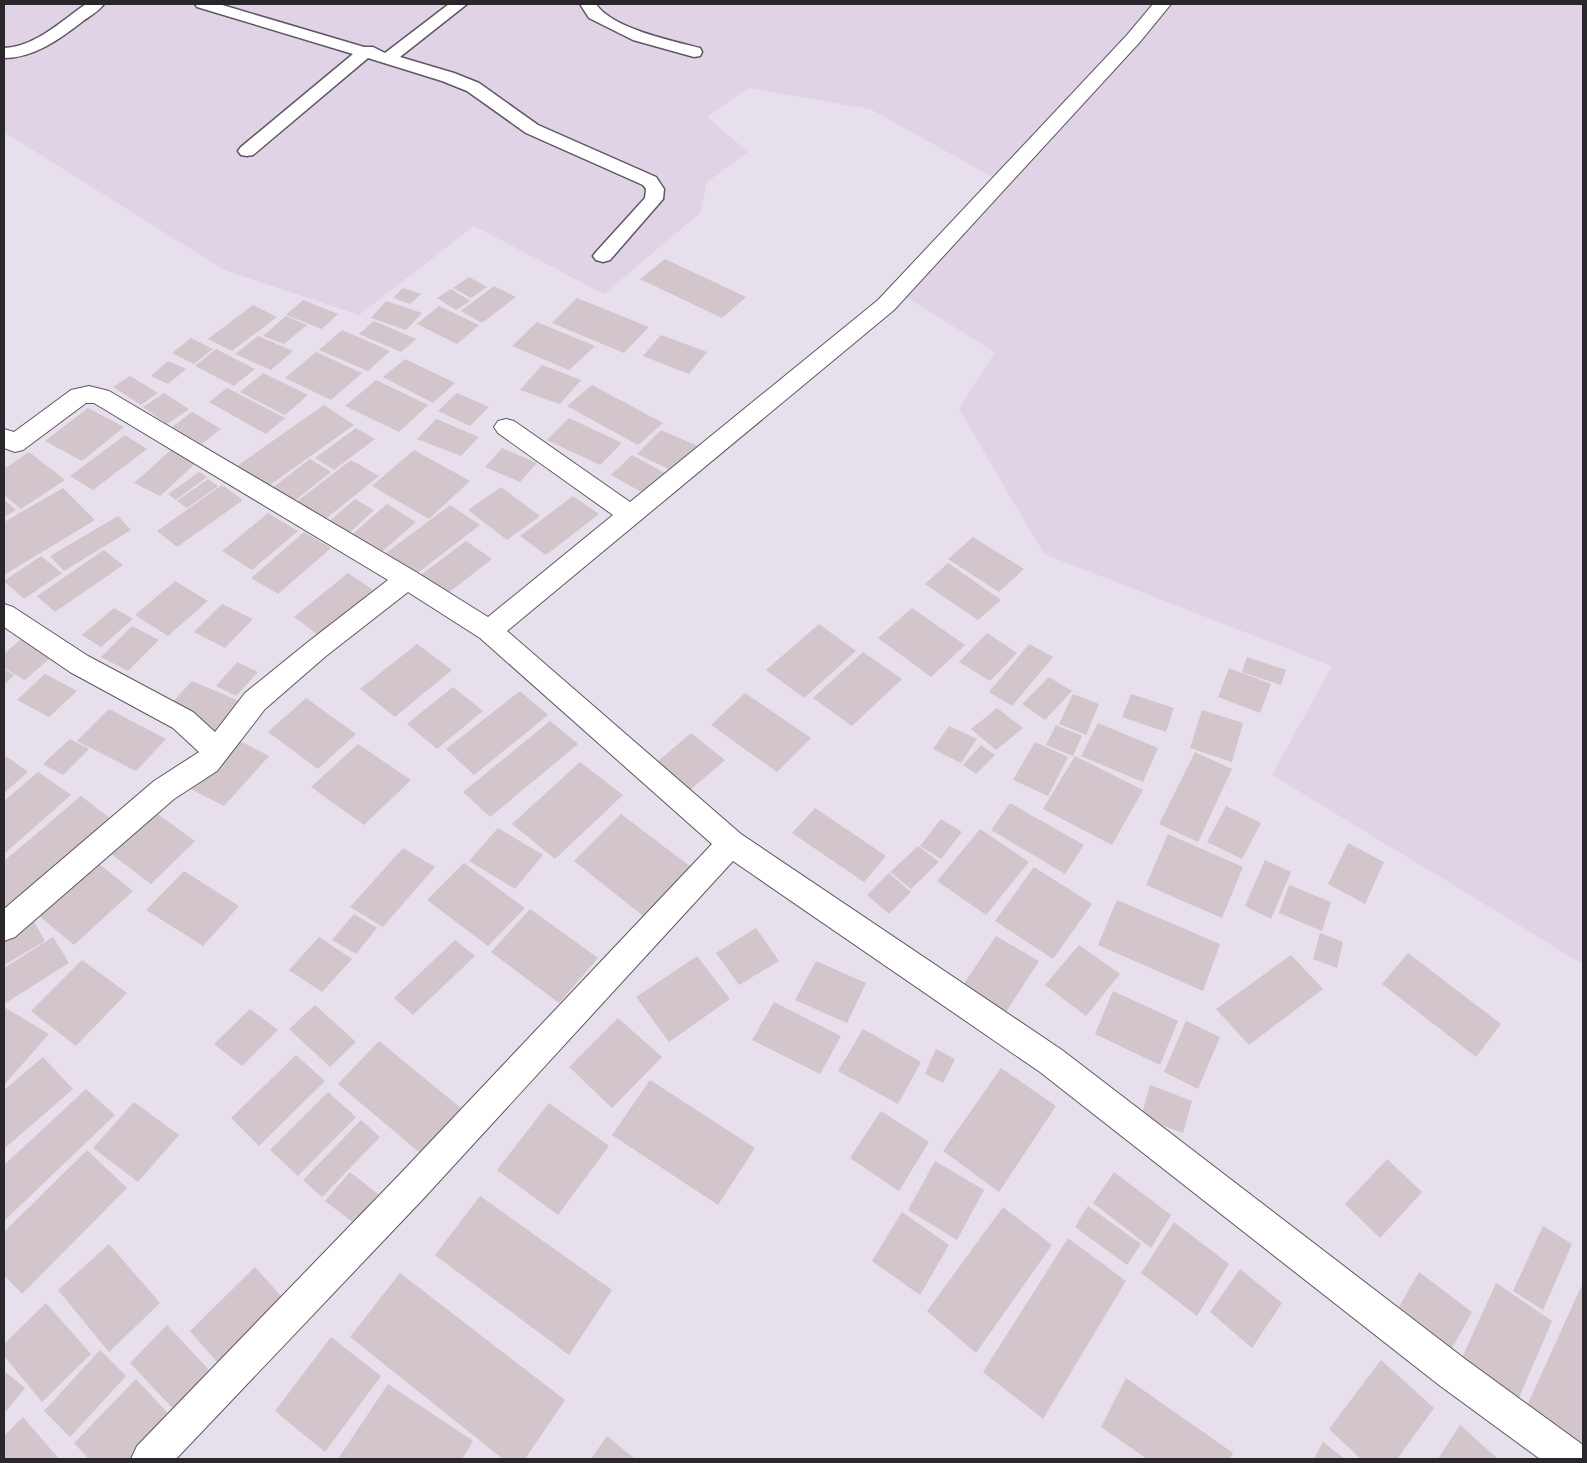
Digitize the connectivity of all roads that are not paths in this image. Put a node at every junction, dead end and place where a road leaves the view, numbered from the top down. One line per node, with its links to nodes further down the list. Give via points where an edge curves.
1 (96, 4): 8 (lane, via 24,51)
2 (204, 4): 6 (lane)
3 (459, 4): 9 (lane)
4 (588, 4): 7 (lane, via 595,14 640,37)
5 (1162, 4): 14 (street, via 886,305)
6 (367, 51): 9 (lane); 10 (lane)
7 (694, 52)
8 (4, 53)
9 (389, 58): 11 (lane, via 473,87 532,129 650,181 654,199)
10 (247, 151)
11 (603, 256)
12 (506, 427): 14 (street)
13 (7, 445): 15 (street, via 79,396 101,397)
14 (631, 515): 17 (street)
15 (407, 579): 17 (street); 18 (street, via 255,701)
16 (4, 614): 18 (street, via 79,664 183,720)
17 (489, 631): 19 (street)
18 (217, 751): 20 (street, via 207,763 164,790)
19 (730, 843): 21 (street, via 412,1186); 22 (street, via 1051,1061 1452,1372)
20 (4, 928)
21 (150, 1459)
22 (1571, 1459)

